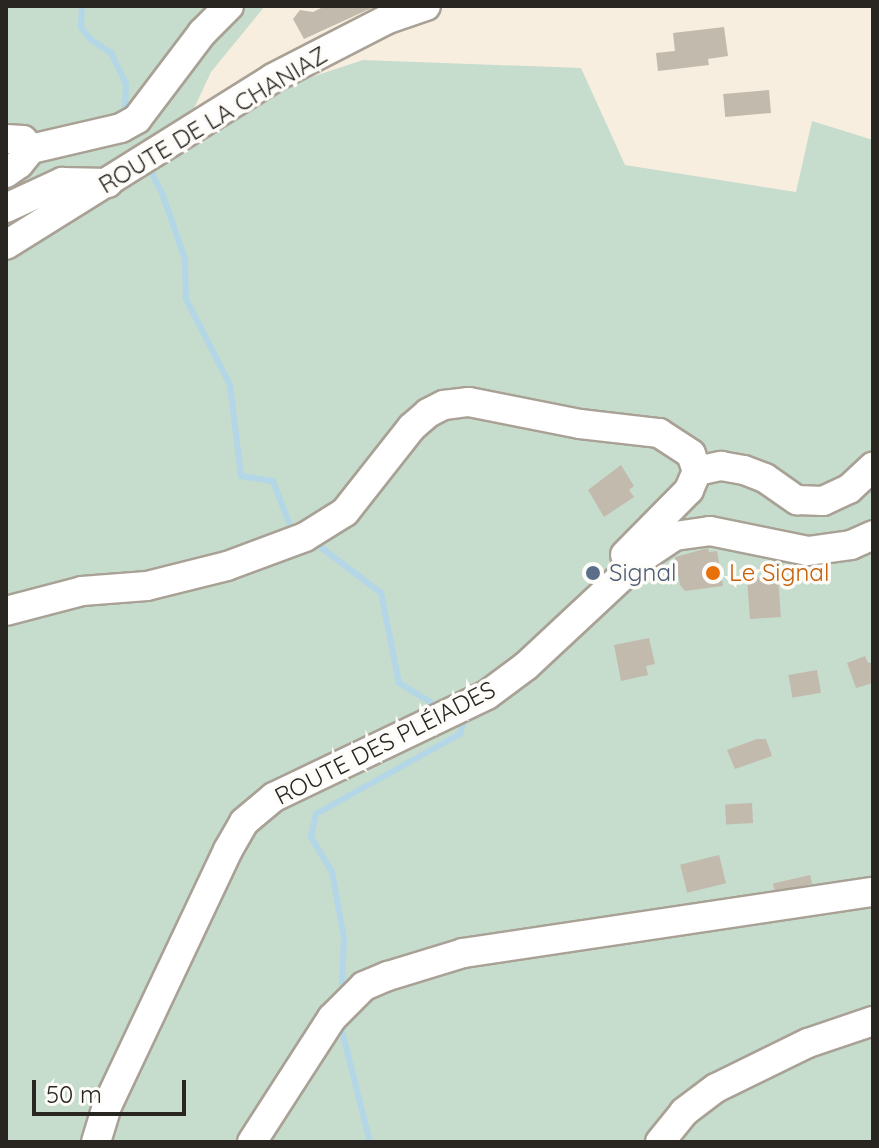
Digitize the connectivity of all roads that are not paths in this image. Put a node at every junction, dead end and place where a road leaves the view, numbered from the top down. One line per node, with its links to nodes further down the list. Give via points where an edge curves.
1 (229, 6): 3 (street, via 129,123)
2 (426, 6): 5 (street, ROUTE DE LA CHANIAZ, via 388,19 273,78)
3 (18, 144): 4 (street, via 27,156)
4 (6, 173)
5 (117, 178): 6 (street, via 62,182); 7 (street, ROUTE DE LA CHANIAZ)
6 (6, 208)
7 (6, 245)
8 (873, 467): 9 (street, via 849,489 823,501 797,500 744,470 721,466)
9 (697, 471): 11 (street, via 689,490 598,586); 12 (street, via 691,454 659,433 469,402 444,405 412,427 345,512 305,537 147,586 82,591)
10 (873, 535): 11 (street, ROUTE DES PLÉIADES, via 851,545 808,551 734,534 691,531 659,545)
11 (595, 604): 15 (street, ROUTE DES PLÉIADES, via 487,695 298,784 244,822 107,1106)
12 (6, 611)
13 (873, 892): 16 (street, via 463,953 388,976 364,986 332,1018)
14 (873, 1021): 17 (street, via 808,1043 716,1088 684,1112)
15 (96, 1142)
16 (252, 1142)
17 (660, 1142)

